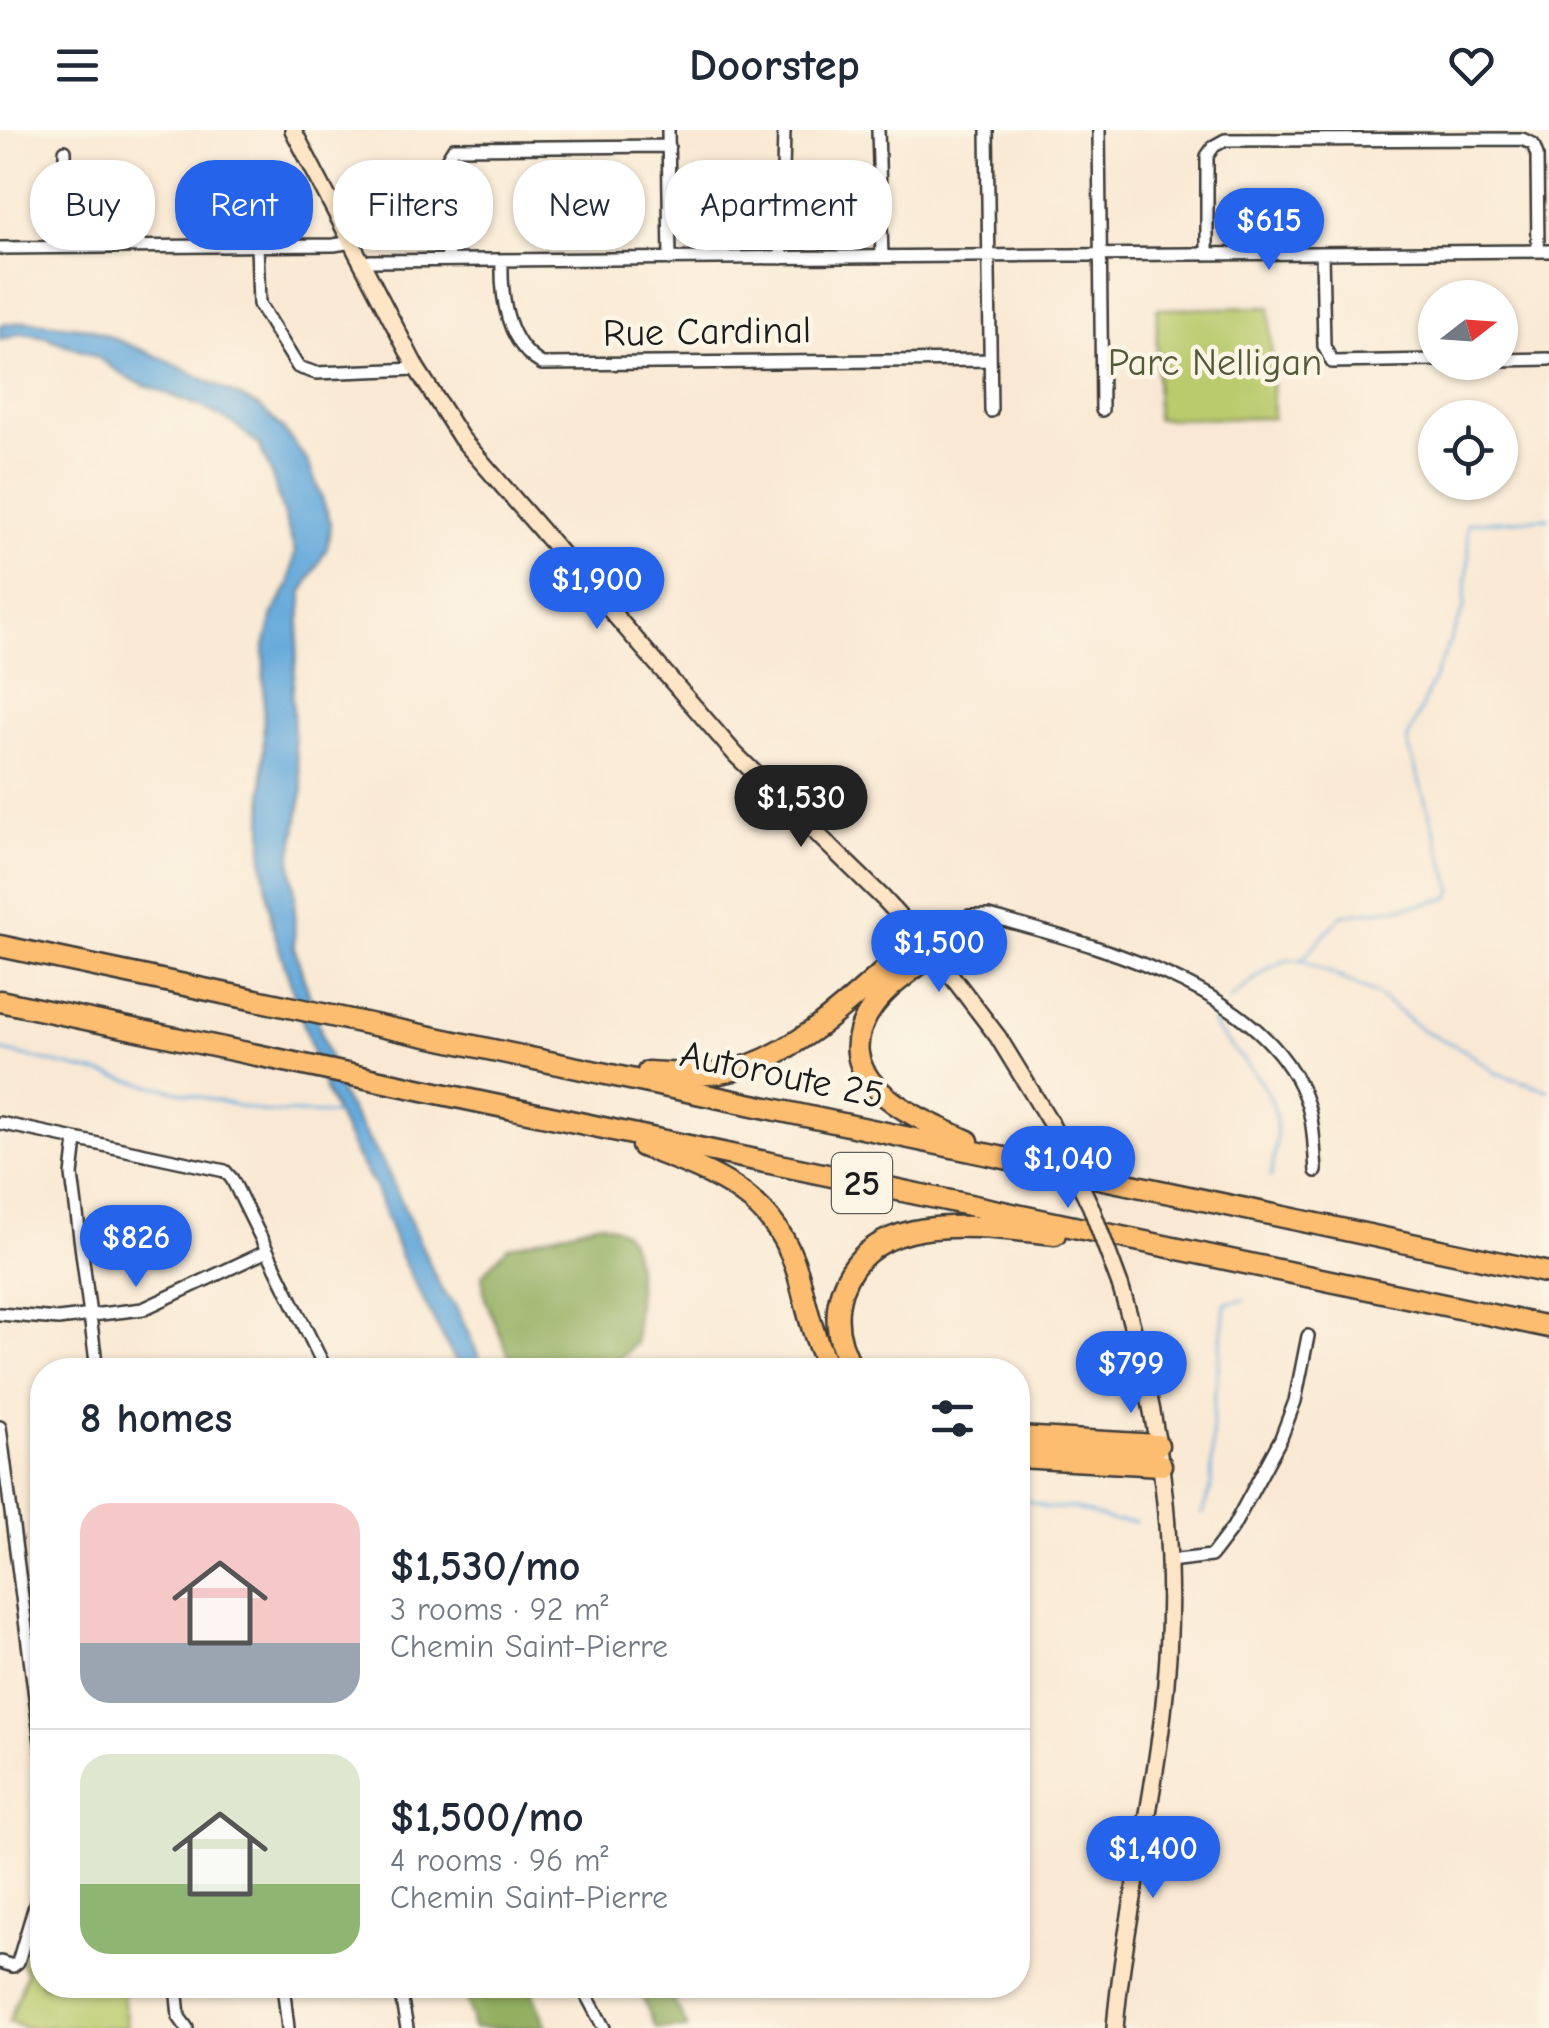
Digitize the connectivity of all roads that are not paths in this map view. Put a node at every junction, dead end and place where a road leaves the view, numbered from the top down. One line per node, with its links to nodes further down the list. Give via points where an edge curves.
1 (293, 130): 10 (street)
2 (668, 130): 7 (street)
3 (784, 130): 21 (street)
4 (878, 130): 20 (street)
5 (987, 130): 19 (street)
6 (1099, 130): 18 (street)
7 (668, 146): 22 (street); 23 (street, via 454,148 446,161)
8 (65, 151): 9 (street)
9 (65, 160)
10 (333, 206)
11 (0, 248): 12 (street)
12 (30, 248)
13 (257, 250): 30 (street, via 259,304 294,364 316,373)
14 (356, 250): 25 (street)
15 (1543, 251): 16 (street); 17 (street, via 1537,155 1522,138 1225,140 1207,156)
16 (1322, 252): 17 (street); 28 (street, via 1324,346 1332,362)
17 (1207, 253): 18 (street)
18 (1100, 254): 19 (street); 32 (street)
19 (989, 255): 20 (street); 27 (street)
20 (882, 257): 21 (street)
21 (782, 258): 22 (street)
22 (670, 259): 24 (street)
23 (448, 260): 24 (street); 25 (street)
24 (502, 261): 27 (street, Rue Cardinal, via 506,312 529,357 542,364)
25 (362, 263): 30 (street)
26 (1549, 359): 29 (street)
27 (990, 360): 31 (street)
28 (1418, 360)
29 (1518, 360)
30 (417, 368): 33 (street, via 468,447 688,702 766,786)
31 (991, 410)
32 (1102, 410)
33 (932, 940): 36 (highway, via 800,1040 760,1062 693,1074); 40 (highway, via 872,1008 859,1044 864,1071 881,1095 906,1112); 41 (street, via 969,916 990,916 1148,965 1202,992 1260,1036 1291,1072 1309,1109); 55 (street, bridge, via 1050,1122 1096,1218 1146,1378)
34 (0, 946): 36 (highway, Autoroute 25 / 25)
35 (0, 1001): 38 (highway, 25)
36 (567, 1066): 40 (highway, Autoroute 25 / 25)
37 (0, 1123): 39 (street)
38 (584, 1124): 42 (highway, 25); 51 (highway, via 704,1170 760,1206 790,1253)
39 (76, 1140): 43 (street, via 225,1171); 46 (street, via 72,1176)
40 (1006, 1158): 44 (highway, Autoroute 25 / 25)
41 (1316, 1171)
42 (1141, 1241): 47 (highway, 25); 52 (highway, via 964,1226 897,1237 860,1261 842,1292 838,1335)
43 (267, 1251): 46 (street, via 143,1310); 50 (street)
44 (1549, 1272)
45 (0, 1314): 46 (street)
46 (90, 1316): 49 (street)
47 (1549, 1327)
48 (1308, 1336): 57 (street, via 1288,1422 1233,1527 1210,1556)
49 (95, 1358)
50 (320, 1358)
51 (825, 1358)
52 (849, 1358)
53 (1, 1429): 58 (street)
54 (1030, 1439): 55 (highway)
55 (1160, 1455): 56 (highway); 57 (street)
56 (1030, 1456)
57 (1169, 1561): 69 (street, via 1162,1717)
58 (30, 1657)
59 (30, 1920): 60 (street, via 18,1962)
60 (6, 1964)
61 (177, 1998): 65 (street)
62 (285, 1998): 66 (street)
63 (401, 1998): 67 (street)
64 (587, 1998): 68 (street)
65 (187, 2028)
66 (288, 2028)
67 (406, 2028)
68 (604, 2028)
69 (1115, 2028)

